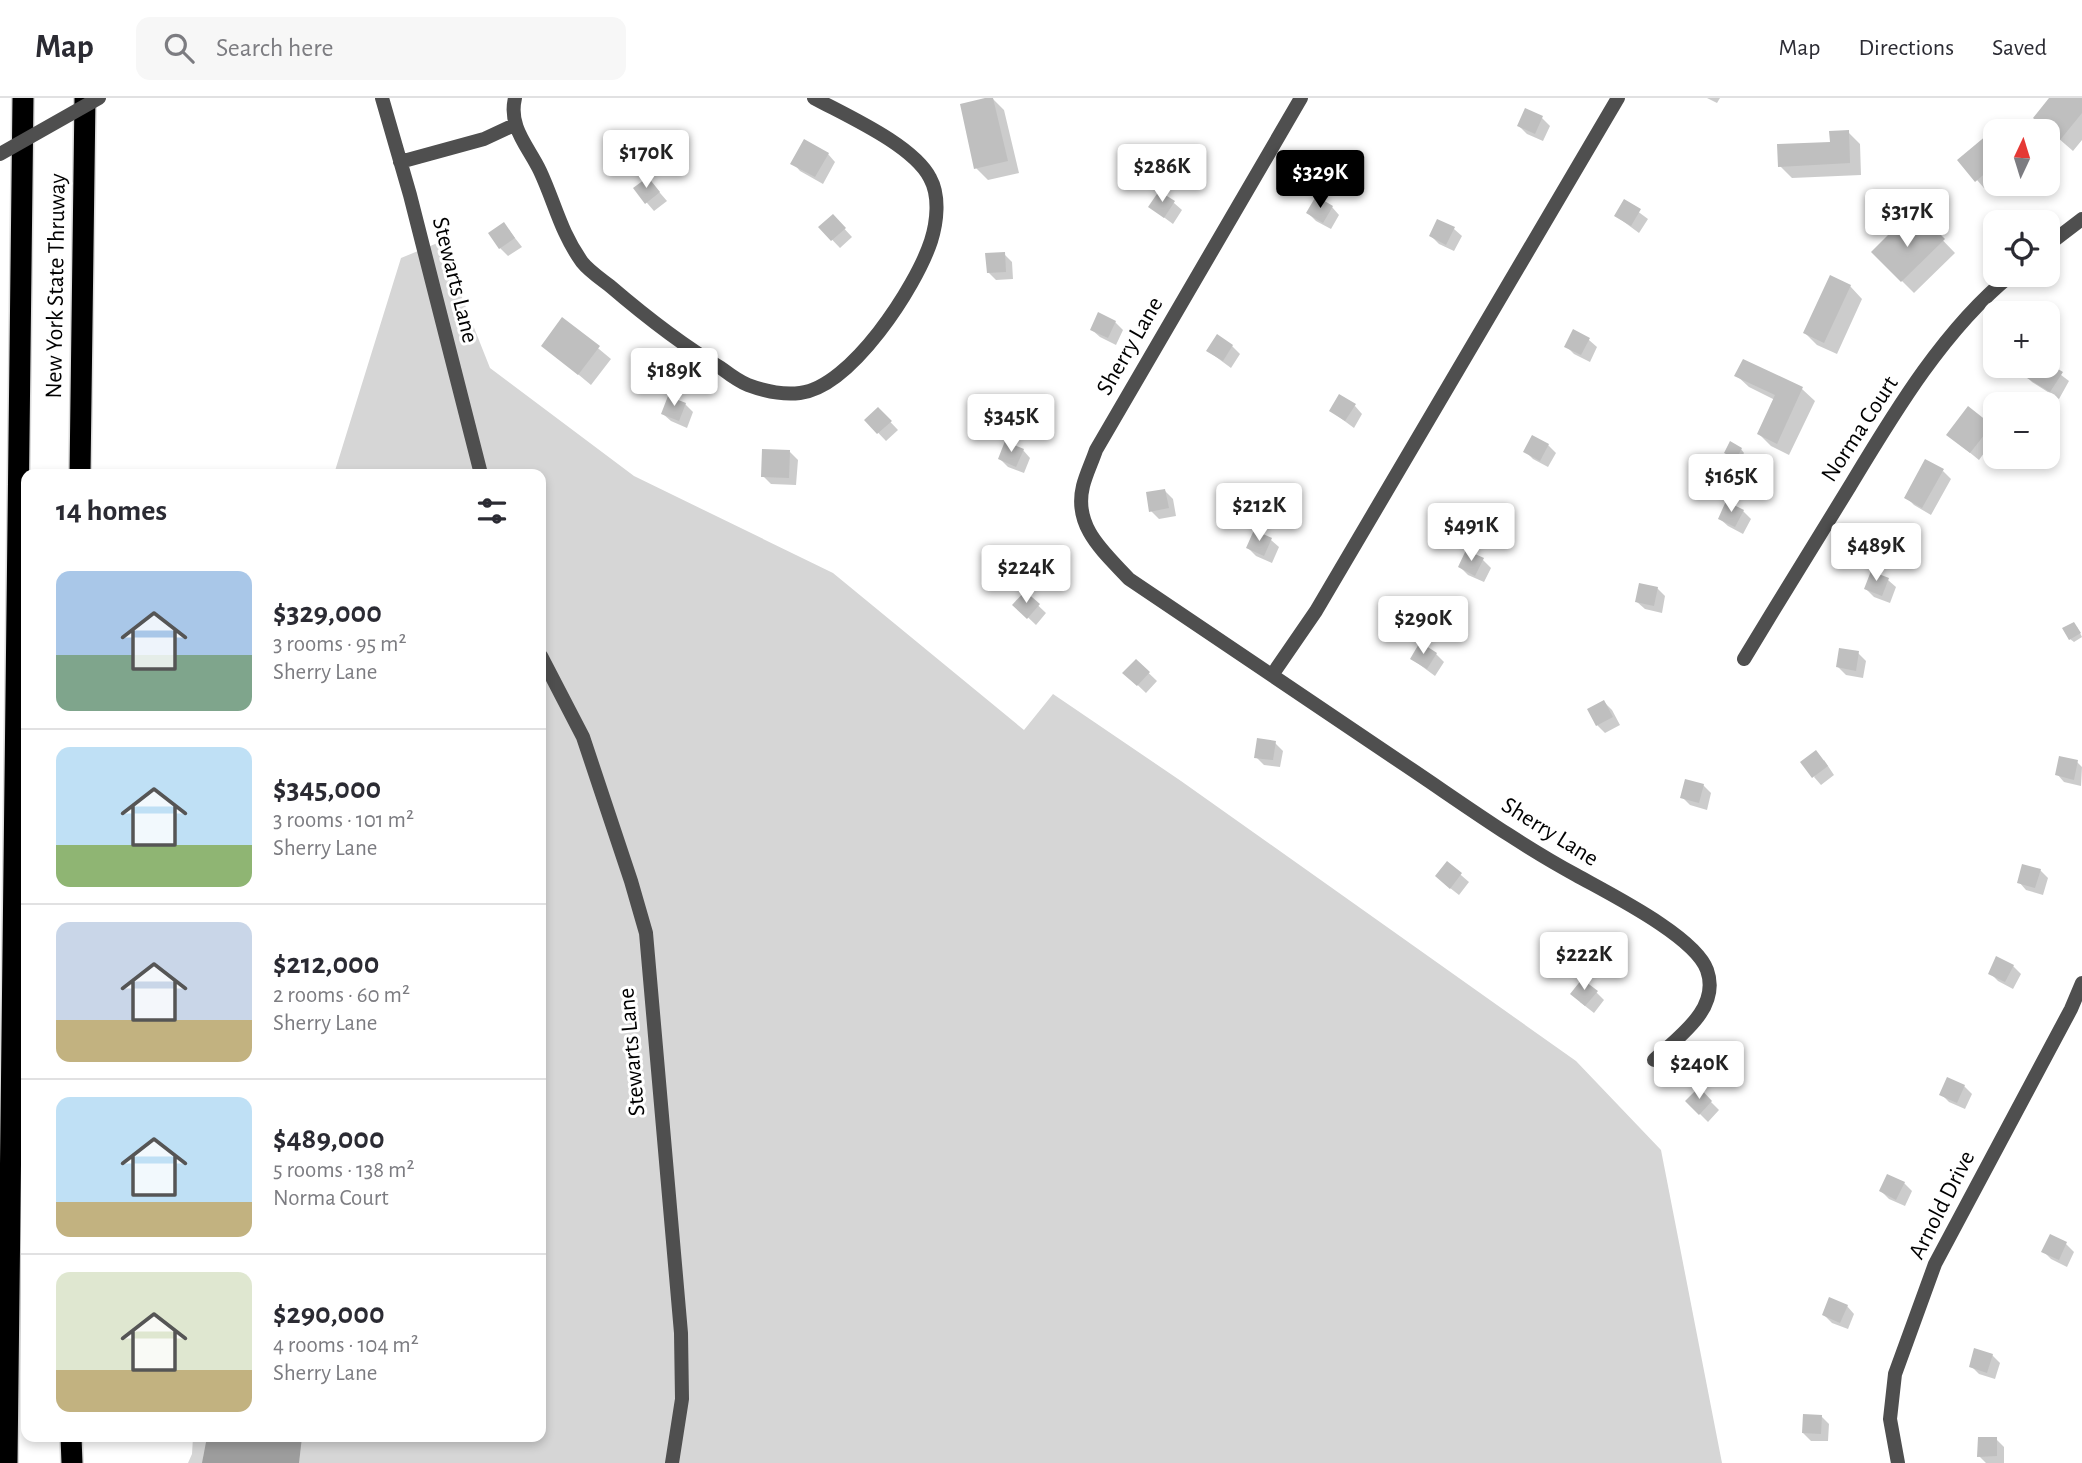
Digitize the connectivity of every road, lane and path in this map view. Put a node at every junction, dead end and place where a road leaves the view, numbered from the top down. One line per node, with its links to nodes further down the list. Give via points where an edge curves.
1 (23, 98): 23 (highway, New York State Thruway)
2 (85, 98): 15 (highway, New York State Thruway)
3 (99, 98): 10 (street, bridge)
4 (382, 98): 11 (street, Stewarts Lane)
5 (515, 98): 9 (street)
6 (814, 98): 9 (street, via 895,143 922,166 934,190 936,210 931,241 908,287 867,348 846,369 801,393 771,392 746,384 697,354 584,265 560,226 540,171)
7 (1301, 98): 19 (street, Sherry Lane, via 1096,450 1081,501 1083,521 1094,541 1129,579)
8 (1618, 98): 19 (street, via 1316,611)
9 (514, 125): 11 (street, via 484,139)
10 (0, 154)
11 (400, 162): 16 (street, Stewarts Lane)
12 (2082, 219): 13 (street)
13 (2060, 236)
14 (1996, 287): 17 (street, Norma Court, via 1952,335 1887,425)
15 (80, 469)
16 (480, 469)
17 (1744, 659)
18 (546, 666): 25 (street, Stewarts Lane, via 583,737 646,933 681,1333 682,1399)
19 (1272, 675): 21 (street, Sherry Lane, via 1542,857 1631,905 1689,945 1709,974 1705,1008)
20 (2082, 983): 26 (street, Arnold Drive, via 1935,1264 1895,1374 1890,1419)
21 (1654, 1060)
22 (71, 1442): 24 (highway)
23 (7, 1463)
24 (72, 1463)
25 (672, 1463)
26 (1898, 1463)

